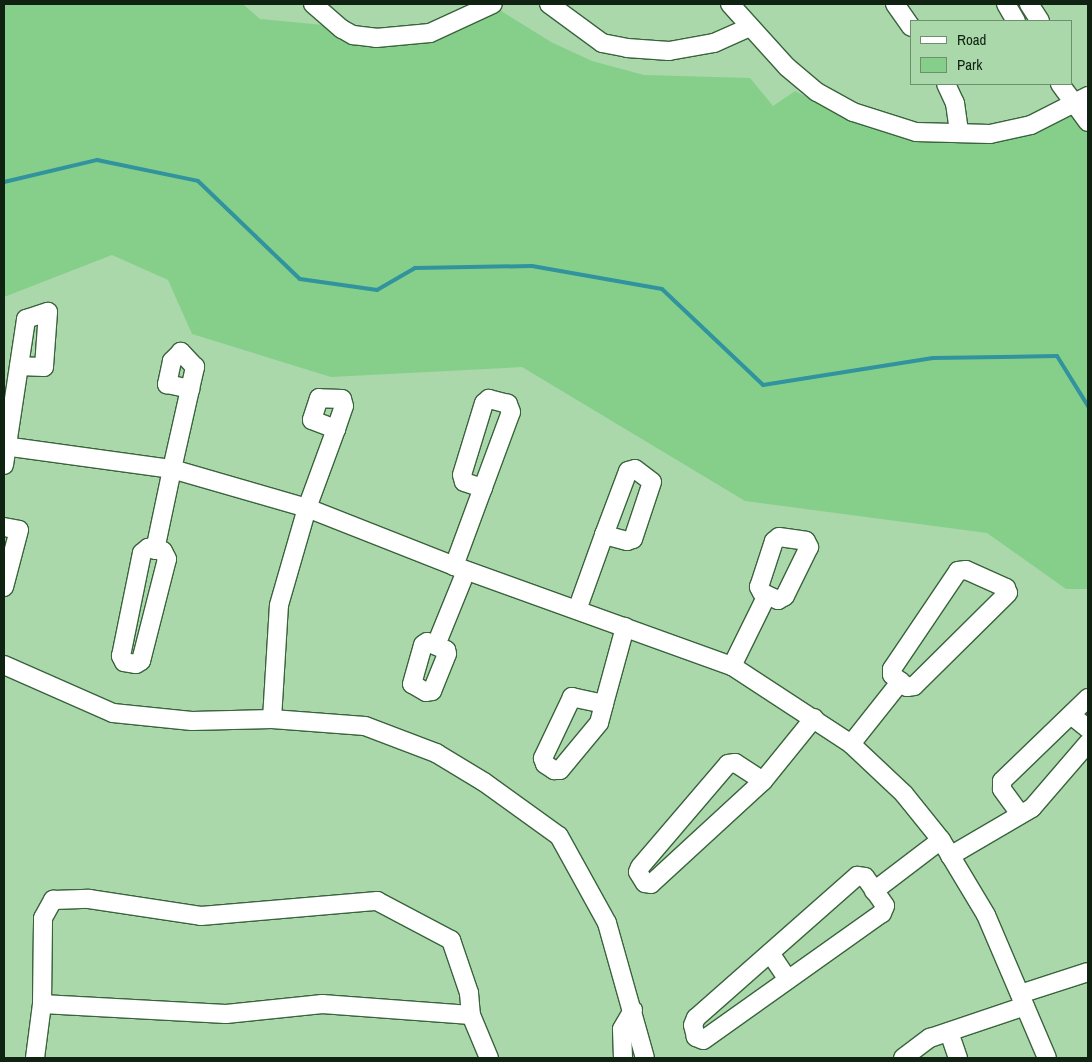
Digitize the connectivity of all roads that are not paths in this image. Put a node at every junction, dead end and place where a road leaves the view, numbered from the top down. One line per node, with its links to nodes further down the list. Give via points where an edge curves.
1 (313, 4): 2 (street, via 353,35 376,38 430,33)
2 (493, 4)
3 (549, 4): 10 (street, via 602,43 627,48 669,51 714,43)
4 (730, 4): 10 (street)
5 (895, 4): 11 (street)
6 (1006, 4): 8 (street)
7 (1029, 4): 9 (street)
8 (1015, 20)
9 (1039, 20)
10 (750, 26): 16 (street, via 787,67 817,92 853,112 916,132)
11 (910, 26)
12 (946, 85): 16 (street, via 955,103)
13 (1062, 85): 14 (street)
14 (1082, 101): 15 (street); 16 (street, via 1031,125 990,134)
15 (1088, 122)
16 (959, 134)
17 (19, 366): 20 (street)
18 (190, 389): 22 (street)
19 (336, 429): 24 (street)
20 (5, 447): 21 (street); 22 (street)
21 (4, 465)
22 (172, 469): 24 (street); 27 (street)
23 (483, 488): 28 (street)
24 (307, 508): 28 (street); 41 (street, via 279,605)
25 (4, 527): 29 (street, via 19,530)
26 (604, 535): 31 (street)
27 (155, 550): 27 (street, via 163,551 167,559 141,661 136,664 124,662 121,656 142,553 148,548)
28 (460, 569): 31 (street); 33 (street)
29 (4, 587)
30 (767, 595): 35 (street)
31 (577, 610): 32 (street)
32 (625, 627): 35 (street); 38 (street)
33 (436, 645)
34 (4, 664): 41 (street, via 113,713 192,721)
35 (732, 666): 40 (street)
36 (901, 682): 36 (street, via 892,675 892,669 958,571 966,570 1008,590 914,686 907,687); 44 (street)
37 (1088, 698): 39 (street)
38 (604, 704)
39 (1071, 715): 42 (street); 46 (street, via 1002,781 1002,789)
40 (814, 718): 44 (street); 45 (street)
41 (272, 719): 57 (street, via 365,726 436,753 484,782 559,836 607,923)
42 (1088, 729)
43 (1088, 743): 46 (street, via 1032,808)
44 (851, 744): 49 (street, via 904,794)
45 (763, 781): 47 (street, via 731,762); 48 (street)
46 (1020, 814): 50 (street)
47 (684, 815): 48 (street); 48 (street, via 640,867 638,872 645,883 650,884)
48 (703, 836)
49 (941, 840): 50 (street); 51 (street)
50 (950, 856): 55 (street, via 986,915)
51 (874, 890): 52 (street, via 865,878 857,876); 54 (street, via 886,906 882,913)
52 (770, 953): 54 (street); 54 (street, via 696,1018 693,1025 696,1037 703,1040)
53 (1088, 972): 55 (street)
54 (788, 980)
55 (1022, 1000): 59 (street); 66 (street)
56 (42, 1004): 58 (street, via 226,1014 322,1004); 58 (street, via 43,918 53,900 89,900 200,916 377,901 451,940 469,993); 60 (street)
57 (633, 1010): 62 (street, via 622,1029); 63 (street)
58 (471, 1015): 61 (street)
59 (949, 1032): 64 (street, via 930,1038); 65 (street)
60 (35, 1058)
61 (489, 1058)
62 (623, 1058)
63 (645, 1058)
64 (902, 1058)
65 (958, 1058)
66 (1047, 1058)

